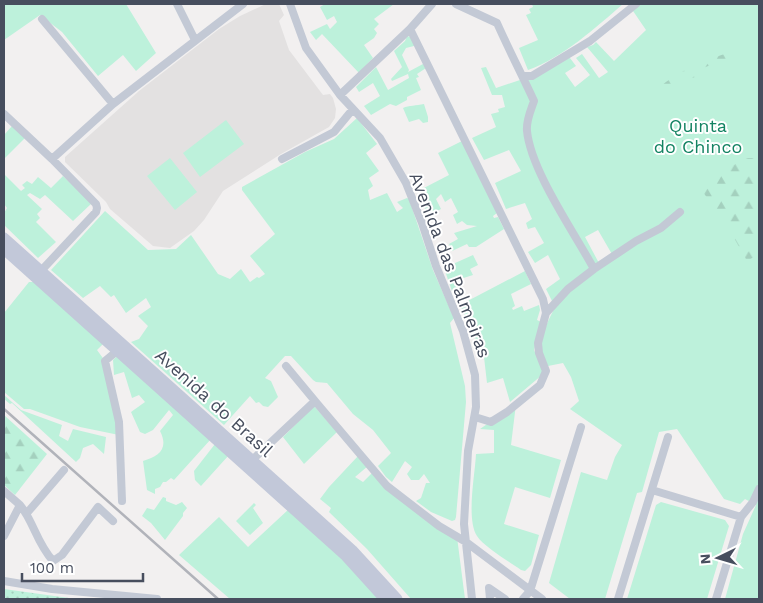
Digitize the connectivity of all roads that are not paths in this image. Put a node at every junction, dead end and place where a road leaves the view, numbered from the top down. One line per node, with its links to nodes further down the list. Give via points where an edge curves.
1 (177, 4): 10 (street)
2 (243, 4): 10 (street)
3 (290, 4): 12 (street, Avenida das Palmeiras, via 306,48)
4 (432, 4): 9 (street)
5 (456, 4): 7 (street)
6 (636, 4): 11 (street, via 590,41 532,76)
7 (467, 5): 11 (street, via 497,24)
8 (42, 20): 13 (street)
9 (410, 29): 12 (street); 23 (street)
10 (195, 40): 13 (street)
11 (523, 76): 21 (street, via 534,101 527,129 531,149 541,174)
12 (340, 95): 14 (street, Avenida das Palmeiras)
13 (113, 104): 16 (street)
14 (353, 109): 17 (street, via 334,132); 27 (street, Avenida das Palmeiras, via 380,138 406,183 422,223 463,331 475,375)
15 (4, 114): 16 (street)
16 (52, 159): 22 (street, via 97,208)
17 (282, 159)
18 (680, 212): 21 (street, via 661,228 636,240)
19 (4, 238): 22 (main road, Avenida do Brasil)
20 (4, 249): 22 (main road, Avenida do Brasil)
21 (594, 269): 23 (street, via 568,289)
22 (38, 275): 24 (main road, Avenida do Brasil); 30 (main road, Avenida do Brasil)
23 (546, 313): 27 (street, via 538,343 546,371 540,385 491,422)
24 (117, 351): 30 (main road, Avenida do Brasil); 35 (street, via 105,360 119,422)
25 (286, 366): 26 (street)
26 (315, 401): 30 (street); 41 (street, via 387,486 439,526)
27 (475, 417): 41 (street, Avenida das Palmeiras, via 468,451)
28 (581, 427): 43 (street)
29 (668, 437): 33 (street)
30 (249, 463): 45 (main road, Avenida do Brasil, via 346,556); 46 (main road, Avenida do Brasil, via 352,550)
31 (64, 470): 37 (street)
32 (759, 489): 38 (street)
33 (652, 490): 38 (street); 52 (street)
34 (4, 491): 36 (street)
35 (122, 501)
36 (20, 505): 37 (street); 40 (street)
37 (27, 513): 39 (street, via 38,541 53,561 62,555 98,507)
38 (741, 517): 53 (street)
39 (113, 521)
40 (4, 536)
41 (466, 542): 43 (street); 47 (street, Avenida das Palmeiras)
42 (4, 581): 44 (street)
43 (530, 591): 50 (street); 51 (street)
44 (157, 599)
45 (385, 599)
46 (397, 599)
47 (472, 599)
48 (490, 599): 49 (street, via 489,588)
49 (505, 599)
50 (523, 599)
51 (542, 599)
52 (618, 599)
53 (716, 599)

